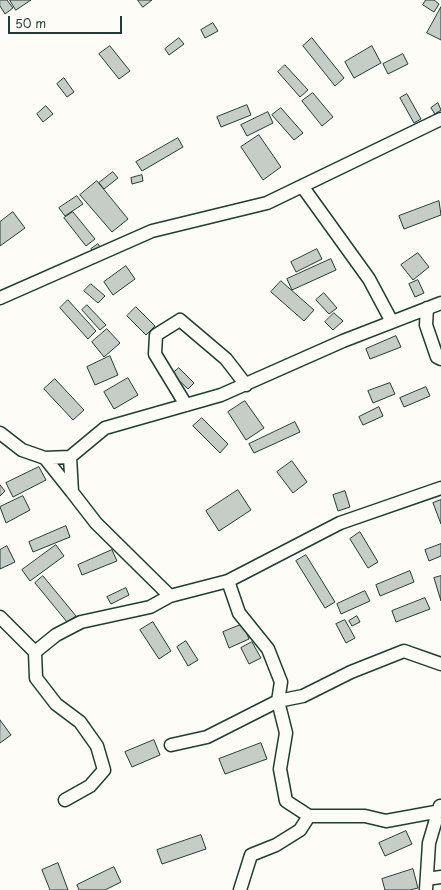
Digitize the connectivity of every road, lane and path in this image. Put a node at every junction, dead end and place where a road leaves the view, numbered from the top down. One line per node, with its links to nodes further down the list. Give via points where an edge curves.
1 (441, 119): 2 (street)
2 (302, 186): 3 (street, via 267,203 152,231); 6 (street, via 369,279)
3 (0, 298)
4 (441, 303): 5 (street)
5 (427, 308): 6 (street); 7 (street, via 426,325 437,357)
6 (392, 322): 8 (street)
7 (441, 359)
8 (246, 385): 9 (street); 9 (street, via 226,359 180,320 156,335 155,354)
9 (186, 405): 11 (street, via 105,428)
10 (0, 432): 12 (street, via 22,450)
11 (70, 457): 12 (street); 14 (street)
12 (45, 458): 14 (street)
13 (441, 488): 15 (street, via 340,523)
14 (72, 492): 16 (street, via 96,523)
15 (228, 581): 16 (street); 20 (street, via 239,613 268,649 282,682)
16 (170, 596): 18 (street, via 150,607 81,622 56,635)
17 (0, 617): 18 (street)
18 (35, 652): 22 (street, via 36,678 56,704 80,722 97,746 104,770 90,786)
19 (441, 664): 20 (street, via 404,651 303,696)
20 (278, 701): 21 (street, via 207,737); 24 (street, via 286,732 280,770 286,801)
21 (171, 745)
22 (65, 800)
23 (440, 809): 24 (street, via 386,821 365,816); 26 (street, via 429,843)
24 (309, 816): 27 (street, via 300,830 276,845 251,855)
25 (441, 877): 26 (street)
26 (426, 884)
27 (240, 890)

